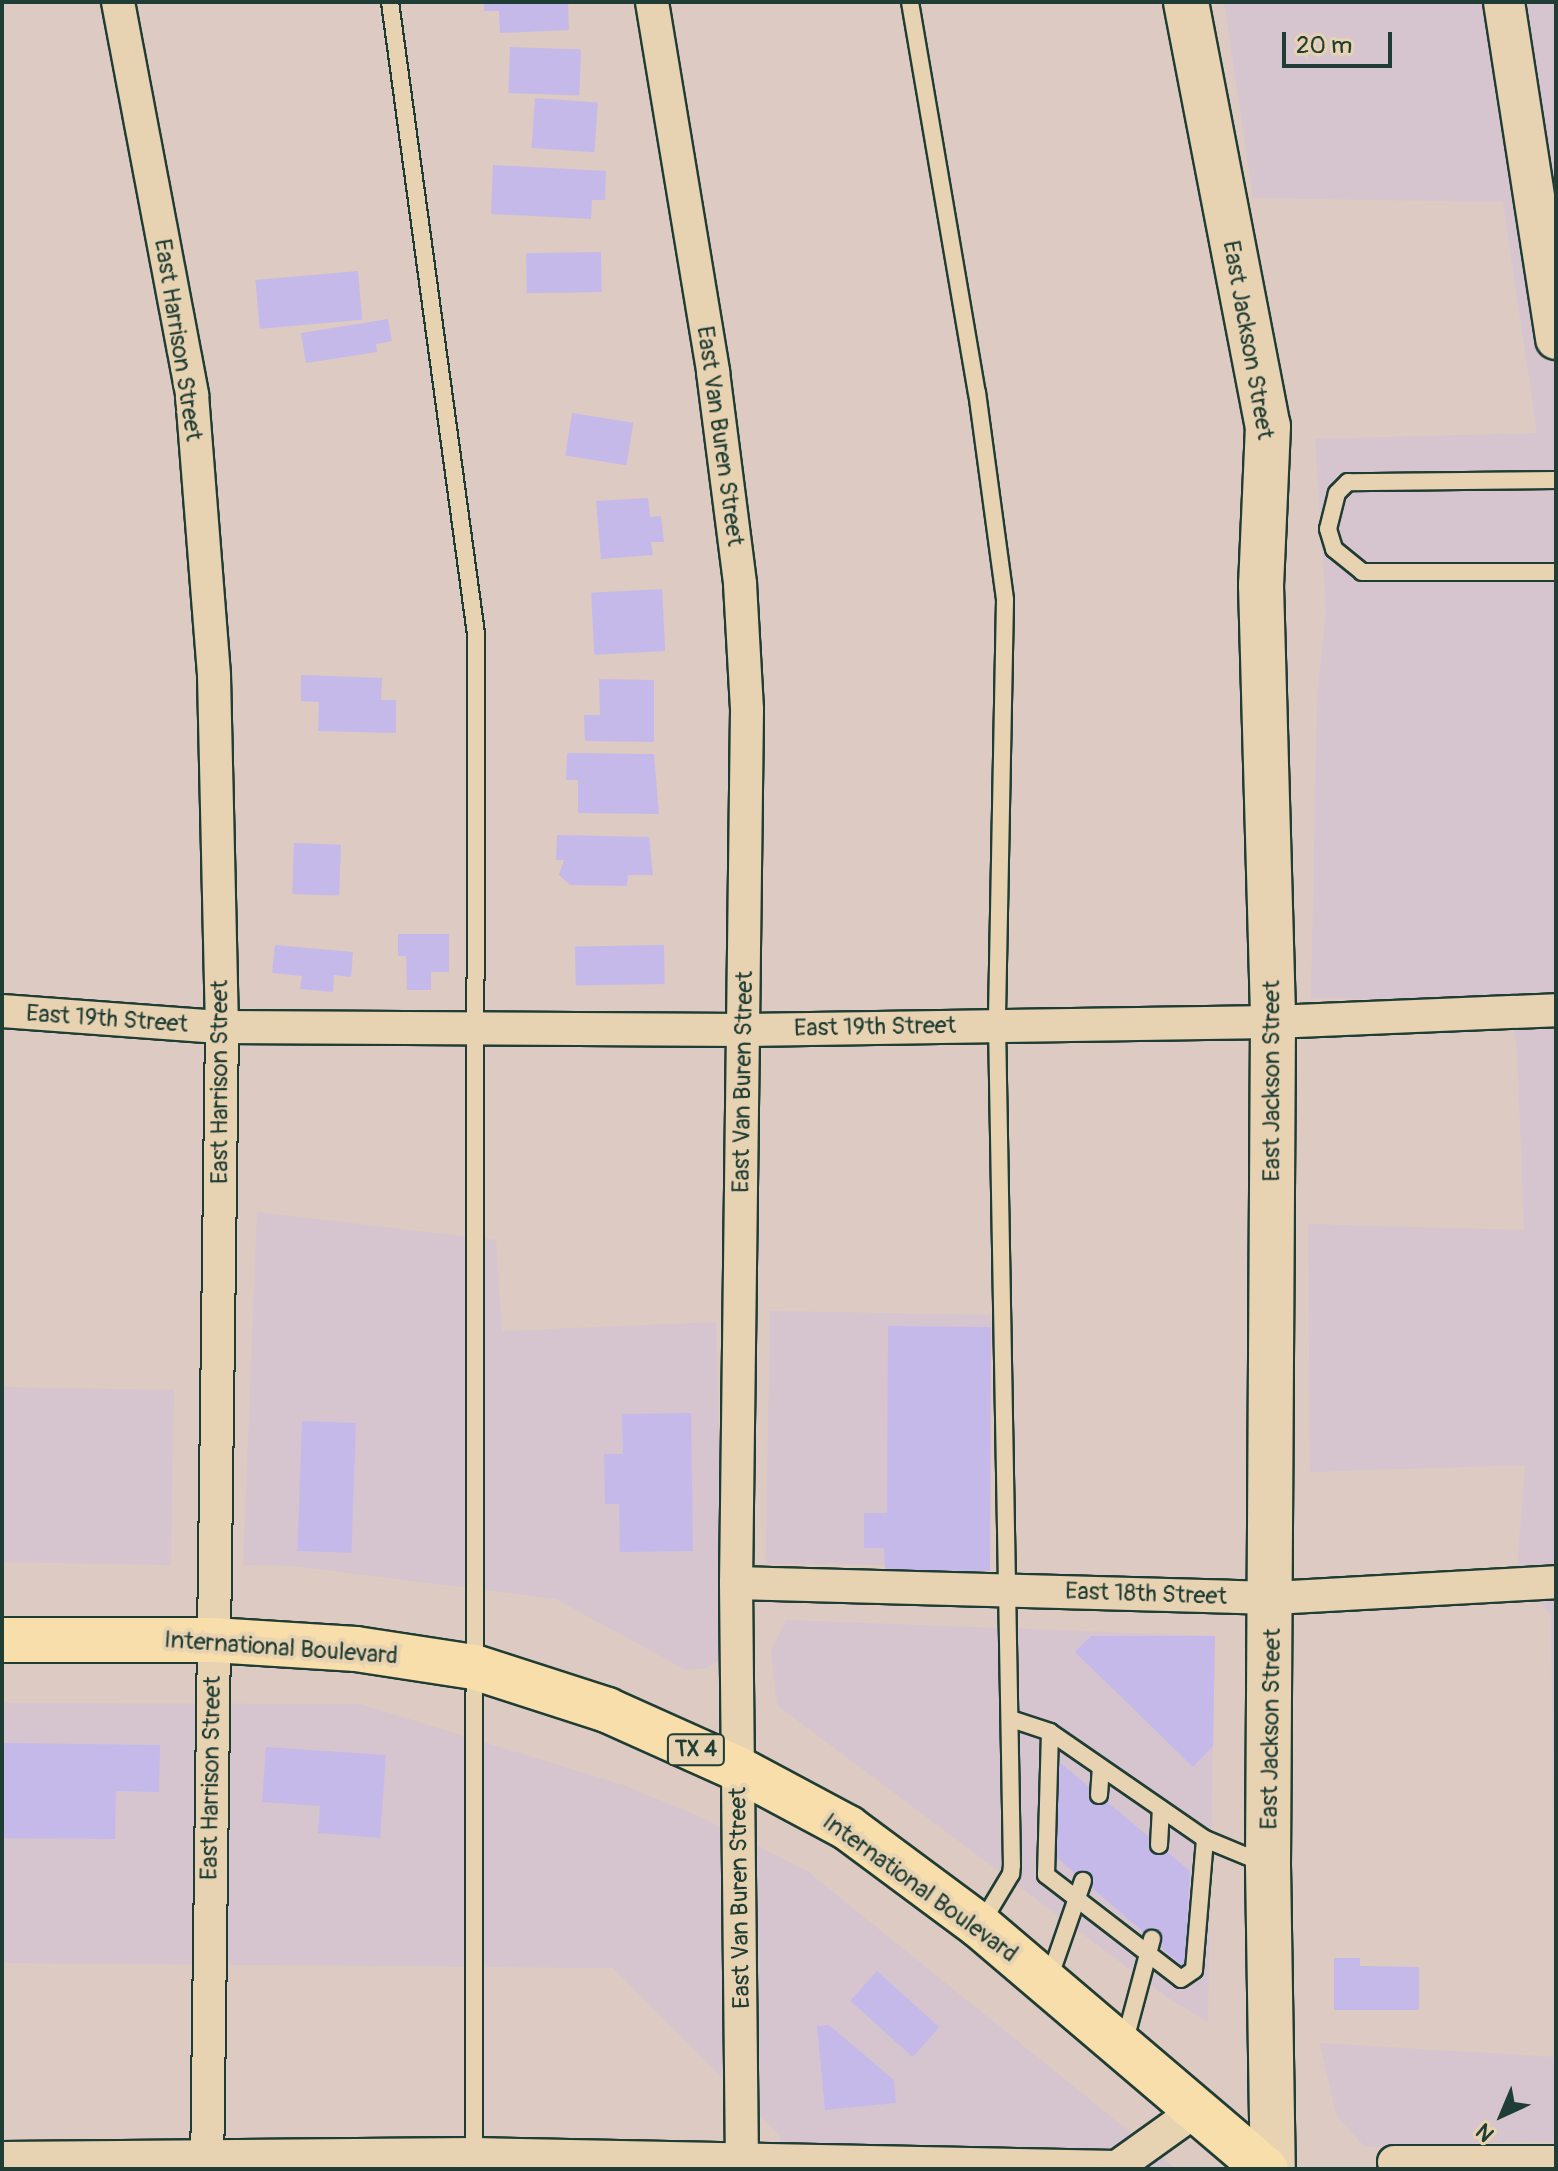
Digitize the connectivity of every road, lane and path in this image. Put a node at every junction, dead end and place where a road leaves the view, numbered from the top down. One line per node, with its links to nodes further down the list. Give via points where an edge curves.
1 (118, 2): 15 (street, East Harrison Street, via 192,395 214,676)
2 (390, 2): 14 (lane, via 476,634)
3 (652, 2): 16 (street, East Van Buren Street, via 713,372 740,584 747,710)
4 (910, 2): 13 (lane, via 977,392 1005,600)
5 (1186, 2): 12 (main road, East Jackson Street, via 1268,426 1261,585)
6 (1504, 2): 7 (street)
7 (1556, 339)
8 (1556, 480): 9 (lane, via 1348,482 1337,493 1328,529 1334,549 1362,572)
9 (1556, 572)
10 (1556, 1010): 12 (street, East 19th Street)
11 (2, 1011): 15 (street, East 19th Street)
12 (1273, 1022): 13 (street, East 19th Street); 20 (main road, East Jackson Street)
13 (997, 1024): 16 (street, East 19th Street); 19 (lane)
14 (473, 1025): 15 (street, East 19th Street); 16 (street, East 19th Street); 23 (lane)
15 (222, 1027): 22 (street, East Harrison Street)
16 (745, 1030): 18 (street, East Van Buren Street)
17 (1556, 1582): 20 (street, East 18th Street)
18 (736, 1583): 19 (street, East 18th Street); 27 (street, East Van Buren Street)
19 (1008, 1591): 20 (street, East 18th Street); 24 (lane)
20 (1273, 1598): 32 (main road, East Jackson Street)
21 (2, 1640): 22 (main road, International Boulevard / TX 4)
22 (213, 1640): 23 (main road, International Boulevard / TX 4, via 356,1649); 44 (street, East Harrison Street)
23 (474, 1667): 27 (main road, International Boulevard / TX 4, via 607,1710); 42 (lane)
24 (1011, 1719): 25 (lane); 35 (lane, via 1011,1874)
25 (1050, 1732): 26 (lane); 34 (lane, via 1046,1875)
26 (1101, 1768): 28 (lane); 29 (lane)
27 (738, 1769): 35 (main road, International Boulevard / TX 4, via 848,1828); 46 (street, East Van Buren Street)
28 (1099, 1795)
29 (1161, 1809): 30 (lane); 31 (lane)
30 (1205, 1839): 32 (lane); 37 (lane, via 1194,1970 1181,1979)
31 (1159, 1845)
32 (1268, 1865): 49 (main road, East Jackson Street)
33 (1083, 1881): 34 (lane)
34 (1078, 1901): 37 (lane); 38 (lane)
35 (980, 1926): 38 (main road, International Boulevard / TX 4)
36 (1152, 1939): 37 (lane)
37 (1150, 1958): 39 (lane)
38 (1047, 1984): 39 (main road, International Boulevard / TX 4)
39 (1124, 2046): 40 (main road, International Boulevard / TX 4)
40 (1198, 2109): 47 (street, via 1117,2167); 48 (main road, International Boulevard / TX 4)
41 (2, 2158): 44 (street)
42 (474, 2162): 44 (street); 46 (street)
43 (1394, 2162): 45 (street)
44 (207, 2164)
45 (1541, 2165)
46 (742, 2166): 47 (street)
47 (994, 2168)
48 (1266, 2169)
49 (1273, 2169)

